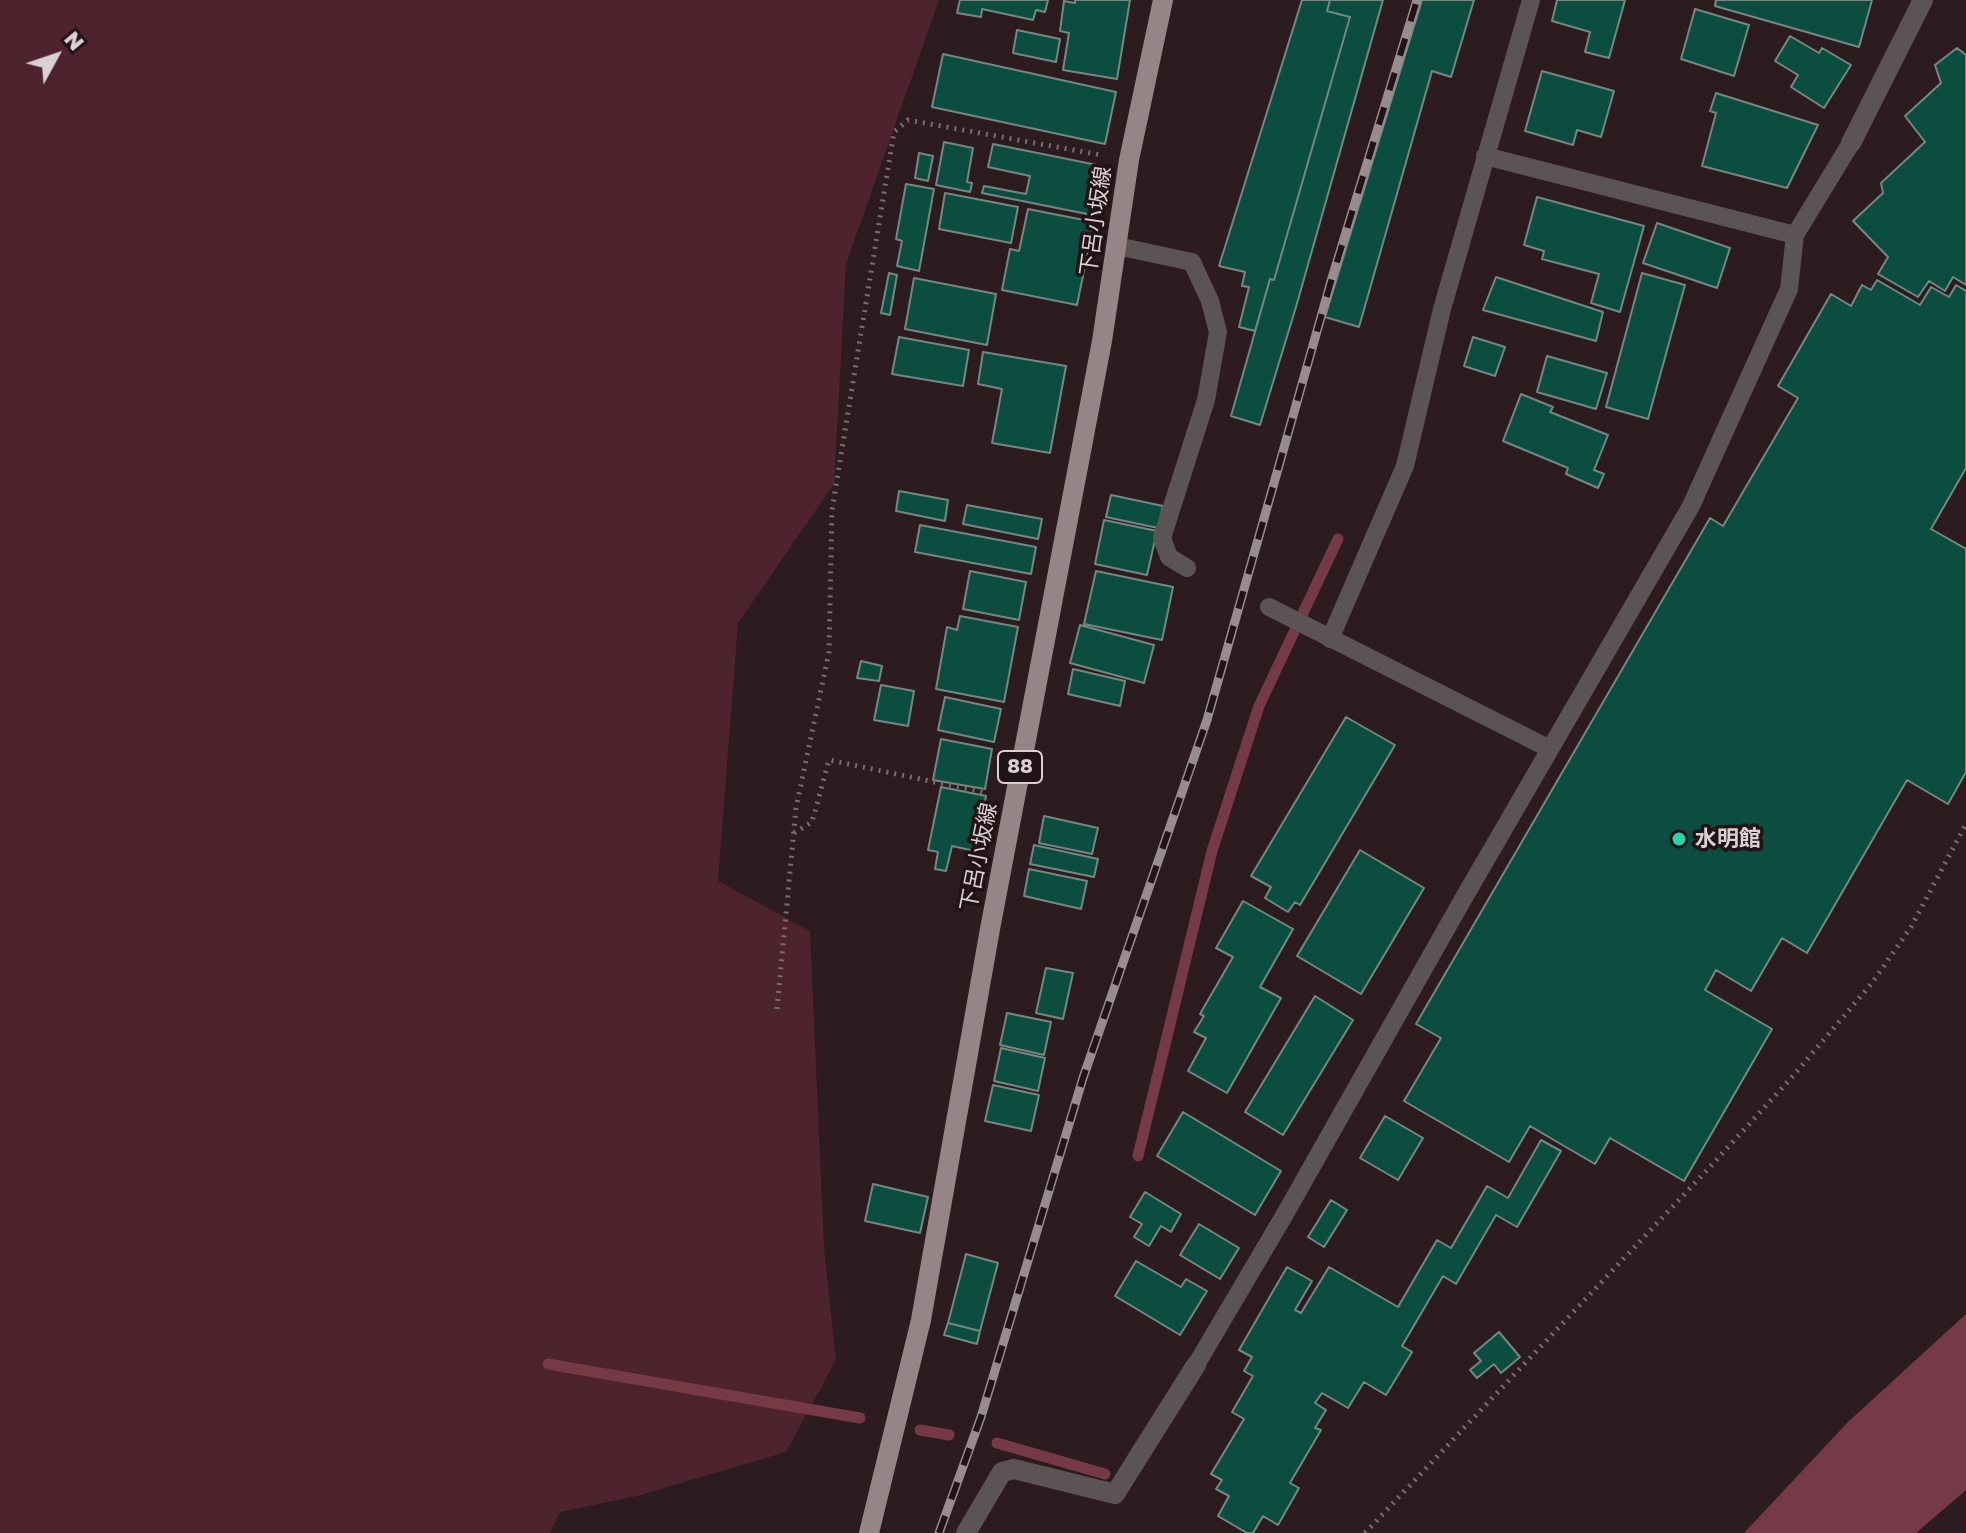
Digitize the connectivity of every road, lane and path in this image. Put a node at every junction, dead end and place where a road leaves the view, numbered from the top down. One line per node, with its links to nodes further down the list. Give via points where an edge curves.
1 (1163, 0): 6 (main road, 下呂小坂線 / 88)
2 (1531, 0): 5 (lane)
3 (1923, 0): 4 (street)
4 (1851, 143): 7 (lane)
5 (1485, 156): 7 (lane); 11 (lane, via 1405,466)
6 (1129, 160): 8 (main road, 下呂小坂線 / 88); 15 (path, via 908,120 894,132 832,510 829,652)
7 (1795, 235): 12 (lane, via 1789,289 1691,506)
8 (1117, 246): 9 (lane, via 1192,262 1218,332 1206,400 1162,538 1169,557); 13 (main road, 下呂小坂線 / 88)
9 (1187, 568)
10 (1269, 607): 11 (lane)
11 (1330, 639): 12 (lane)
12 (1550, 749): 17 (lane)
13 (1014, 799): 15 (path, via 829,760 812,822); 18 (main road, 下呂小坂線 / 88, via 921,1320)
14 (1966, 824): 20 (path, via 1911,927 1872,983 1710,1167)
15 (794, 833): 16 (path)
16 (777, 1009)
17 (1196, 1365): 19 (street, via 1115,1494 1014,1469 1002,1472)
18 (869, 1533)
19 (966, 1533)
20 (1365, 1533)

